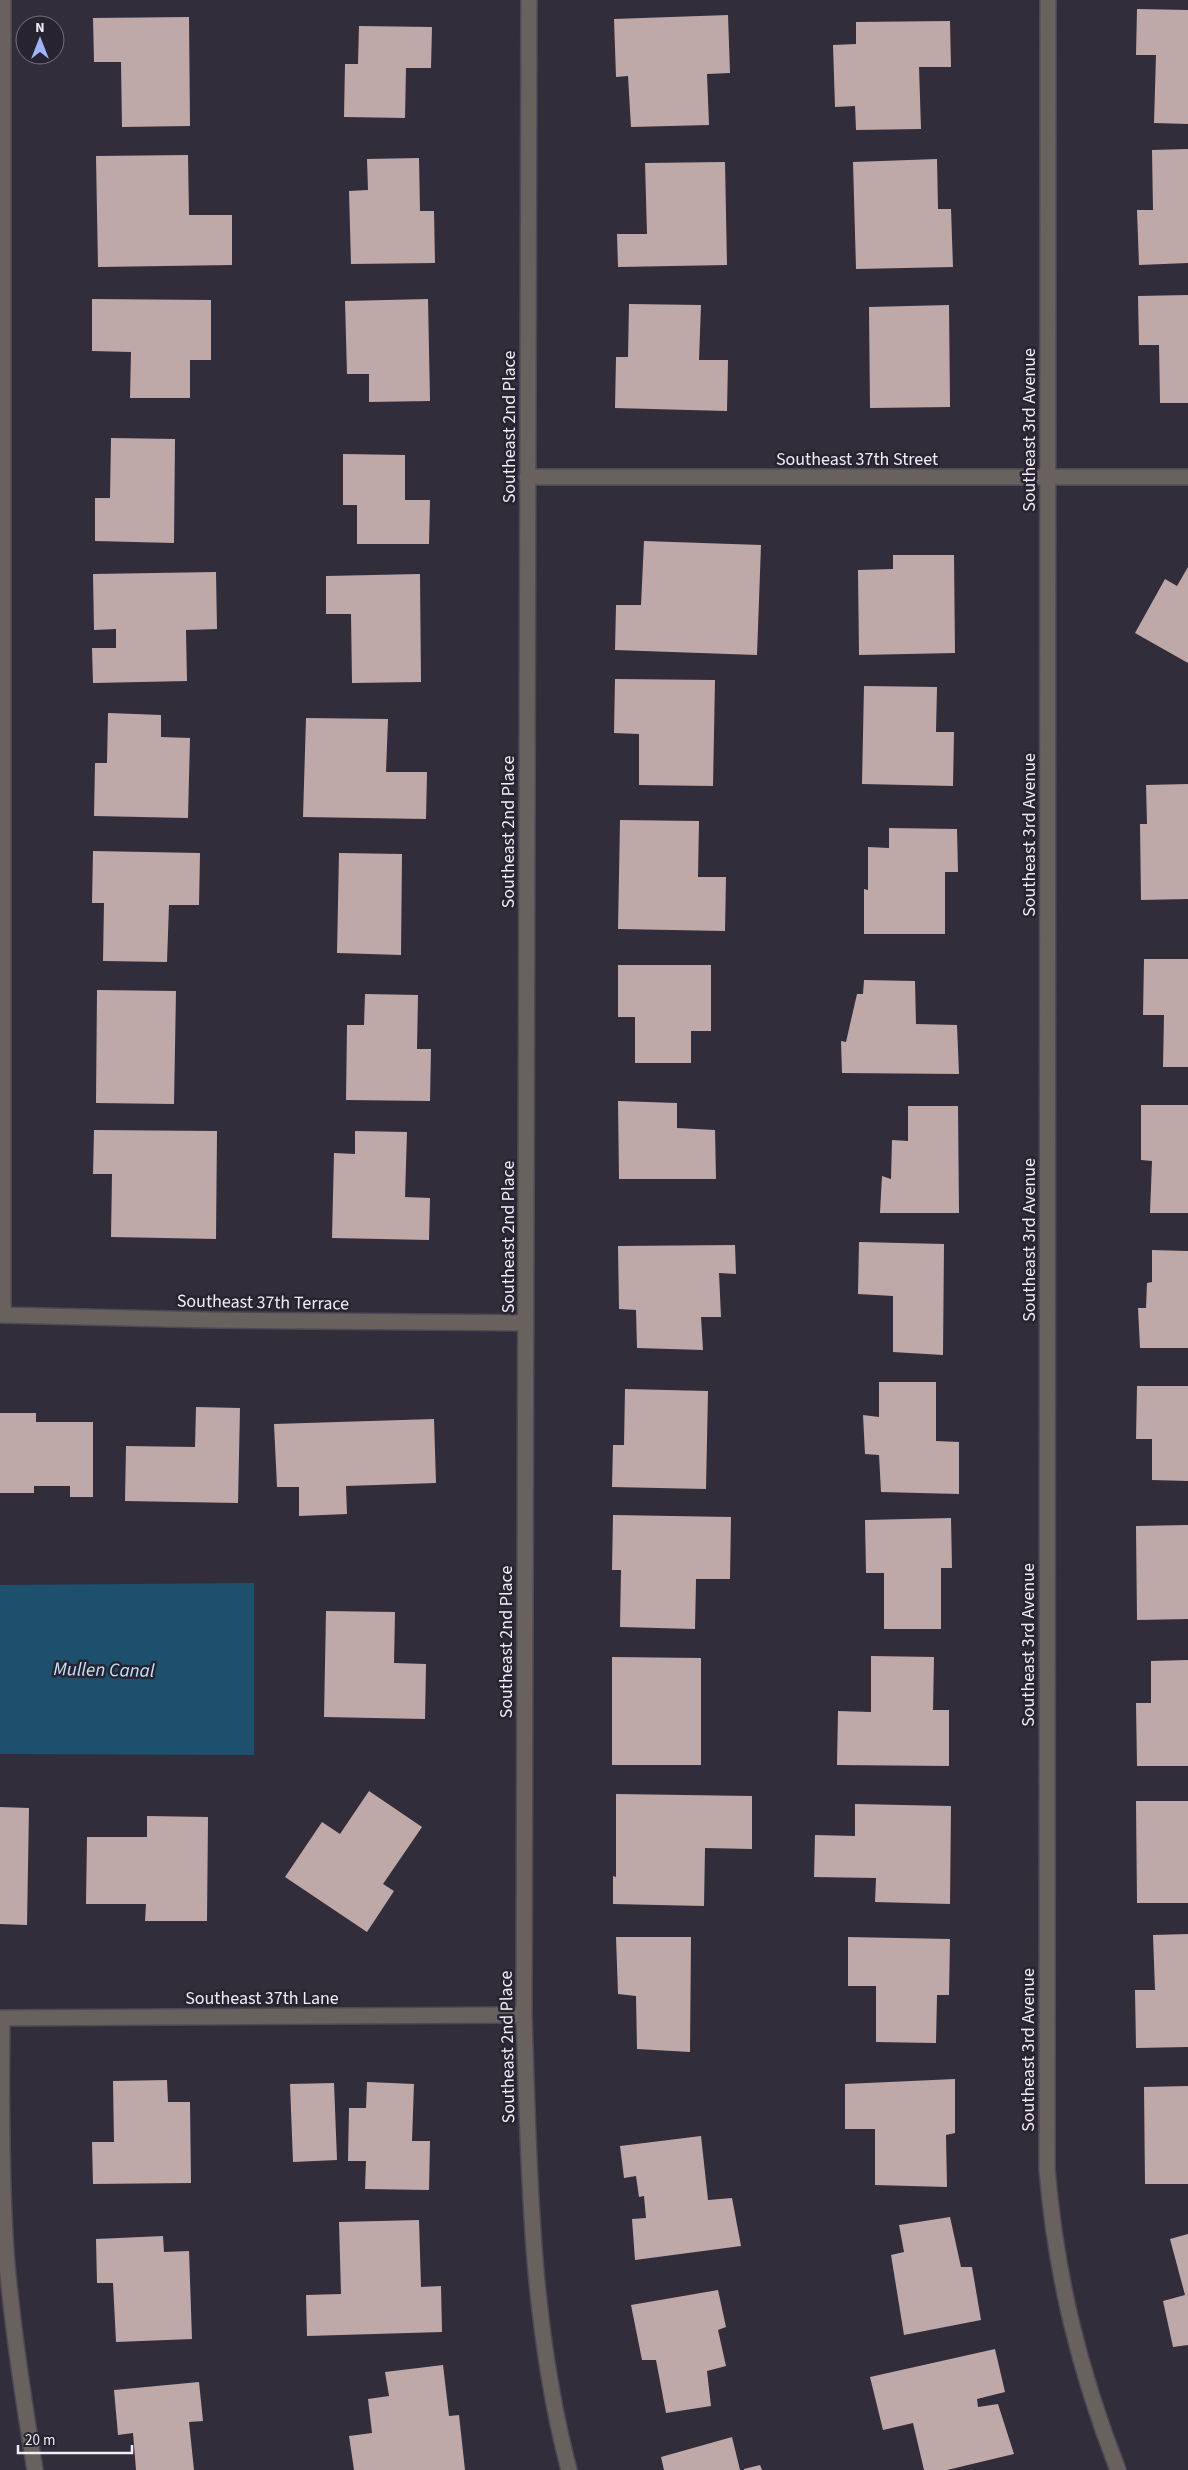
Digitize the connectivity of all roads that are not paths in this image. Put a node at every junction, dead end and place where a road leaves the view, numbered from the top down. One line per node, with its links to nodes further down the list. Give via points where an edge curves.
1 (3, 0): 7 (street)
2 (529, 0): 4 (street, Southeast 2nd Place)
3 (1048, 0): 5 (street, Southeast 3rd Avenue)
4 (527, 477): 5 (street, Southeast 37th Street); 8 (street, Southeast 2nd Place)
5 (1048, 477): 6 (street, Southeast 37th Street); 13 (street, Southeast 3rd Avenue, via 1047,2169 1051,2218 1068,2313 1094,2409)
6 (1188, 477)
7 (2, 1315): 8 (street, Southeast 37th Terrace)
8 (526, 1323): 9 (street, Southeast 2nd Place)
9 (524, 2015): 10 (street, Southeast 37th Lane); 12 (street, Southeast 2nd Place, via 532,2237 541,2323)
10 (1, 2018): 11 (street, via 6,2253 22,2394)
11 (35, 2470)
12 (569, 2470)
13 (1118, 2470)

